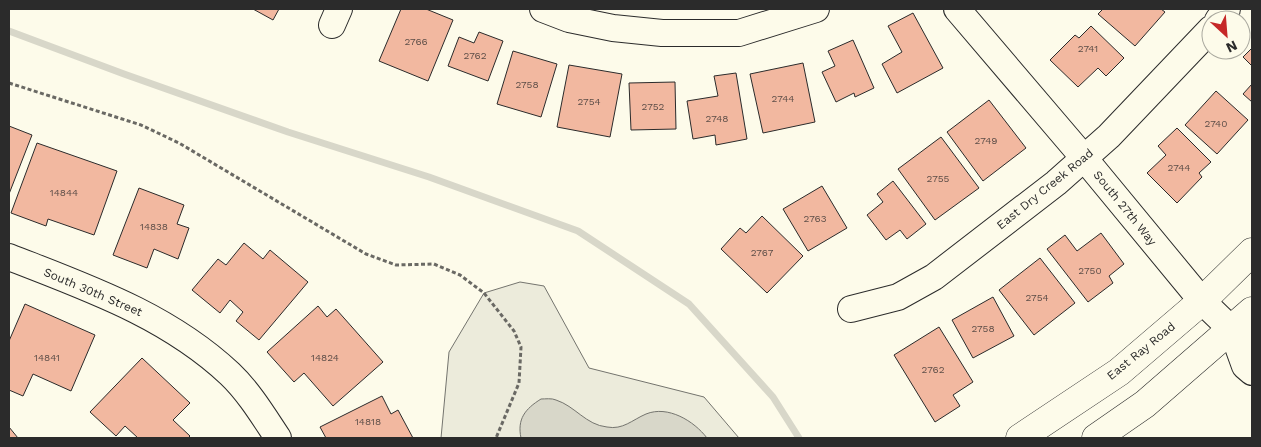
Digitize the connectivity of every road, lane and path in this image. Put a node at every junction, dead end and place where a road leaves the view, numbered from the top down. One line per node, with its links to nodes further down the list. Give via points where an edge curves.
1 (543, 9): 2 (street, via 569,20 613,28 662,33 739,33)
2 (816, 9)
3 (957, 9): 6 (street, South 27th Way)
4 (1201, 40): 6 (street, East Dry Creek Road, via 1162,83)
5 (9, 83): 14 (path, via 141,125 179,143 366,254 396,265 434,264 460,275 484,293 498,309 521,347 519,383)
6 (1084, 158): 9 (street, East Dry Creek Road, via 934,276 898,297); 11 (street, South 27th Way)
7 (1252, 252): 11 (main road, East Ray Road)
8 (9, 257): 13 (street, South 30th Street, via 109,296 174,329 231,375)
9 (851, 309)
10 (1252, 311): 11 (main road, East Ray Road)
11 (1226, 322): 12 (street, South 27th Way, via 1245,366); 15 (main road, East Ray Road, via 1119,372); 16 (main road, East Ray Road, via 1145,404)
12 (1252, 372)
13 (278, 438)
14 (496, 438)
15 (1020, 438)
16 (1096, 438)

